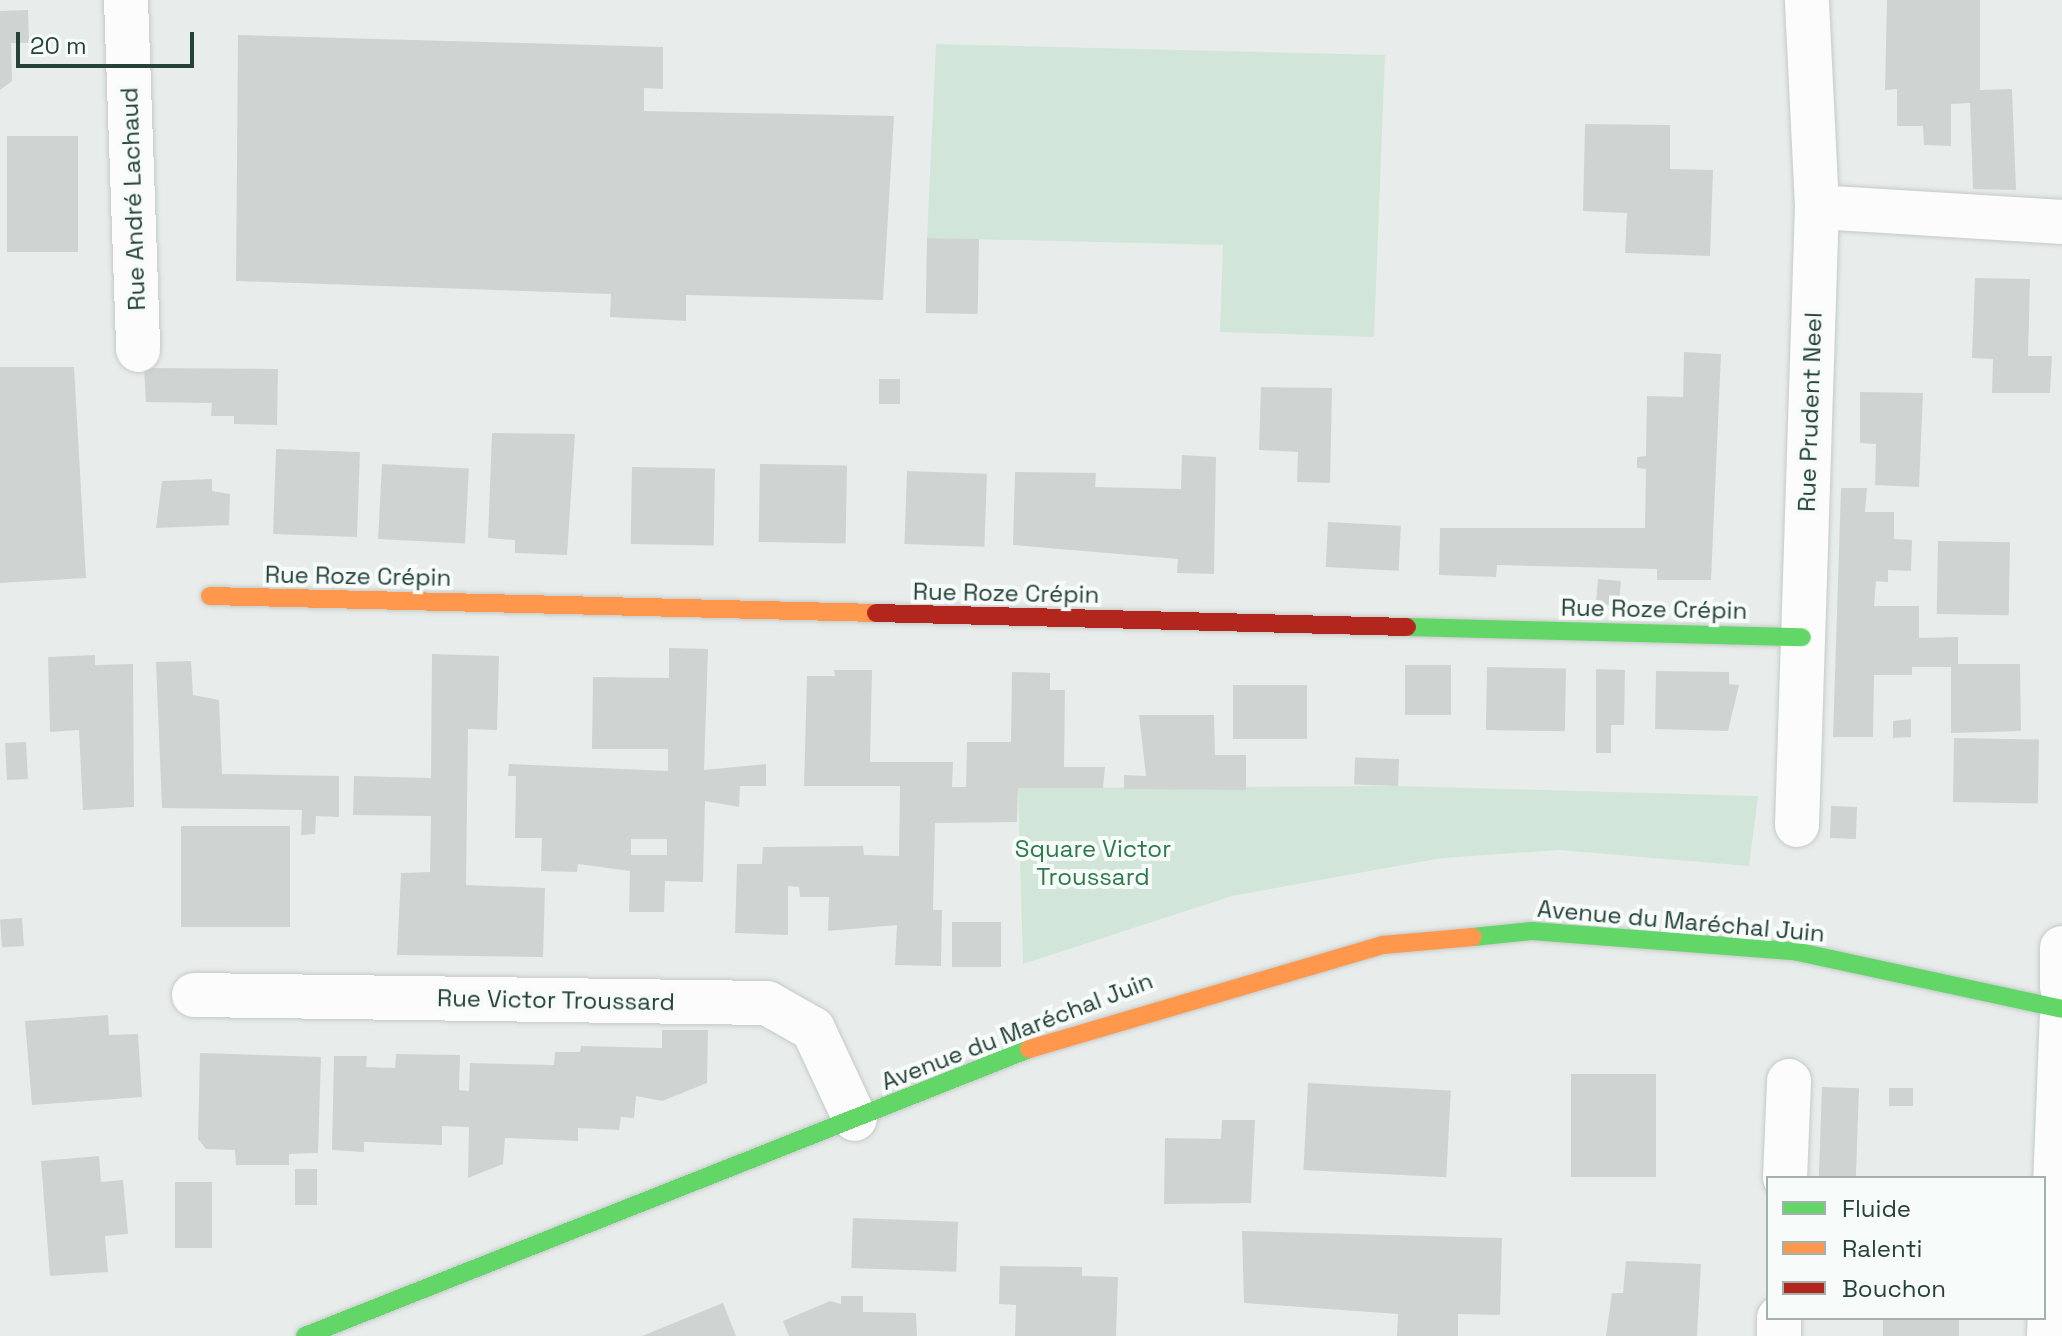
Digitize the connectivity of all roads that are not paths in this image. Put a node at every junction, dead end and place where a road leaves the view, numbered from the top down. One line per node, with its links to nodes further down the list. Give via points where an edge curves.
1 (126, 0): 5 (street, Rue André Lachaud)
2 (1807, 0): 3 (street, Rue Prudent Neel)
3 (1817, 207): 4 (street); 7 (street, Rue Prudent Neel)
4 (2062, 222)
5 (138, 350)
6 (210, 596): 7 (main road, Rue Roze Crépin)
7 (1802, 637): 8 (street, Rue Prudent Neel)
8 (1797, 825)
9 (2062, 948): 10 (street)
10 (2062, 987)
11 (194, 995): 15 (street, Rue Victor Troussard, via 767,1003 813,1029)
12 (2062, 1009): 15 (main road, Avenue du Maréchal Juin, via 1967,983 1794,951 1532,931 1383,945 1215,985 1079,1029)
13 (2062, 1019): 18 (street)
14 (1789, 1081): 16 (street)
15 (855, 1119): 17 (main road, Avenue du Maréchal Juin)
16 (1785, 1176)
17 (305, 1336)
18 (2049, 1336)

